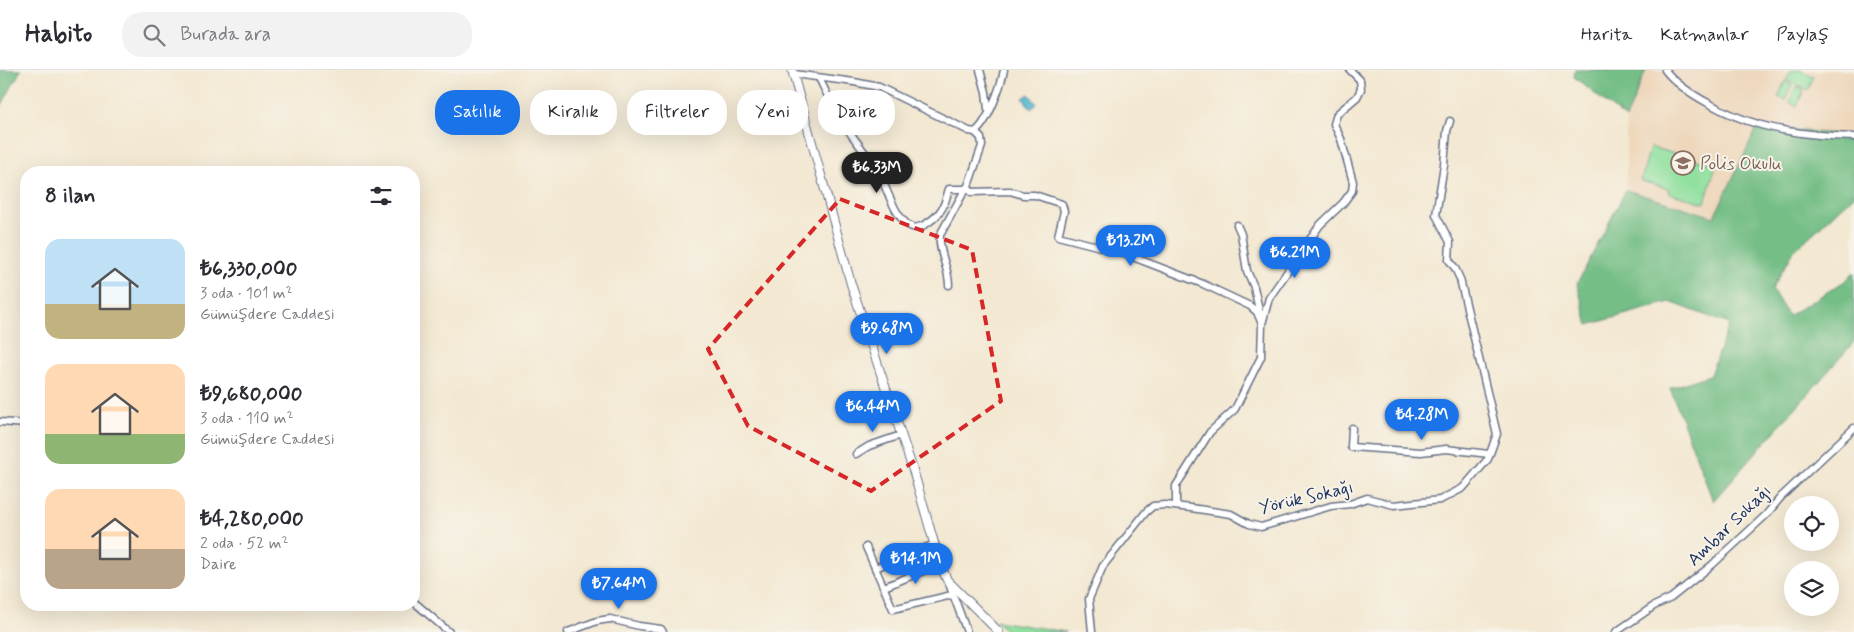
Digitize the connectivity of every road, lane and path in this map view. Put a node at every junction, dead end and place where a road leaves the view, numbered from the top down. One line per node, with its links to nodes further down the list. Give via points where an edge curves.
1 (980, 70): 7 (street, via 988,105)
2 (1004, 70): 7 (street)
3 (1350, 70): 14 (street, via 1360,80 1361,89 1357,97 1337,114 1334,124 1353,182 1352,191 1320,225 1269,298)
4 (1665, 70): 10 (street, via 1691,94 1761,125)
5 (793, 72): 6 (street); 19 (street, via 852,284)
6 (819, 78): 9 (street, via 879,87 969,132); 11 (street, via 839,116 877,170 890,199 910,225 920,227 932,219 941,210 949,189)
7 (987, 118): 9 (street)
8 (1450, 121): 21 (street, Yörük Sokağı, via 1436,215 1450,242 1449,260 1460,279 1497,434)
9 (975, 132): 11 (street, via 981,138 982,146)
10 (1854, 137)
11 (966, 188): 13 (street, via 940,235 941,255 949,275); 14 (street, via 976,193 998,190 1035,195 1062,204 1064,211 1058,236 1120,252 1203,284 1250,306 1258,312)
12 (1237, 225): 14 (street)
13 (949, 285)
14 (1262, 324): 22 (street, via 1261,357 1235,409 1210,432 1176,486)
15 (0, 422): 16 (street)
16 (20, 424)
17 (1352, 428): 21 (street, via 1351,447 1421,452 1446,449)
18 (1854, 428): 37 (street, Ambar Sokağı, via 1712,564 1671,598)
19 (901, 435): 20 (street); 23 (street)
20 (856, 454)
21 (1489, 454): 22 (street, Yörük Sokağı, via 1488,460 1463,488 1440,500 1394,505 1367,498 1261,527 1231,514)
22 (1176, 506): 36 (street, Yörük Sokağı, via 1153,506 1103,566 1089,599)
23 (935, 544): 25 (street); 26 (street)
24 (866, 547): 26 (street)
25 (940, 564): 27 (street); 28 (street)
26 (876, 568): 28 (street)
27 (947, 580): 29 (street); 35 (street)
28 (884, 587): 29 (street, via 893,609)
29 (952, 595): 34 (street)
30 (420, 607): 31 (street)
31 (449, 632)
32 (568, 632): 33 (street, via 610,619 662,629)
33 (663, 632)
34 (967, 632)
35 (999, 632)
36 (1092, 632)
37 (1616, 632)

